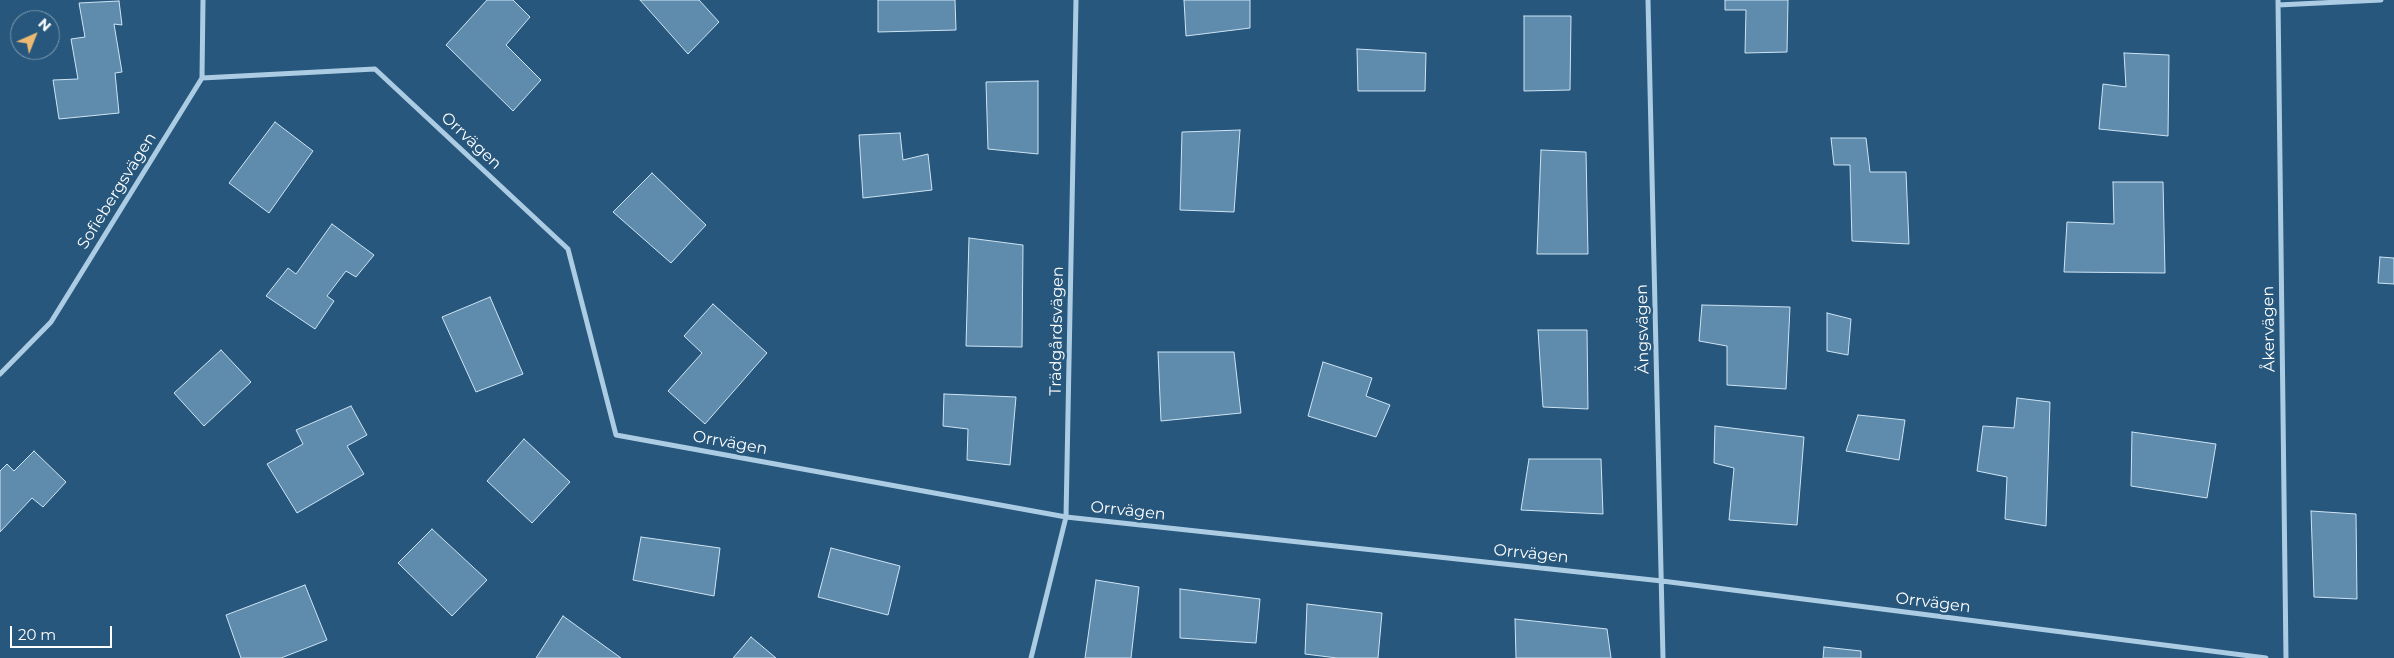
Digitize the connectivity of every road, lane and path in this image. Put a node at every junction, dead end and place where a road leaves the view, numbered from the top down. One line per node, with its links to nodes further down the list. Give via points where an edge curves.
1 (203, 0): 6 (street)
2 (1076, 0): 8 (street, Trädgårdsvägen)
3 (1648, 0): 9 (street, Ängsvägen)
4 (2381, 0): 5 (street)
5 (2278, 3): 13 (street, Åkervägen)
6 (202, 78): 7 (street, Sofiebergsvägen, via 51,322); 8 (street, Orrvägen, via 375,69 568,249 616,435)
7 (0, 374)
8 (1066, 517): 9 (street, Orrvägen); 10 (street, Trädgårdsvägen)
9 (1662, 580): 11 (street, Ängsvägen); 12 (street, Orrvägen)
10 (1031, 658)
11 (1663, 658)
12 (2266, 658)
13 (2286, 658)

